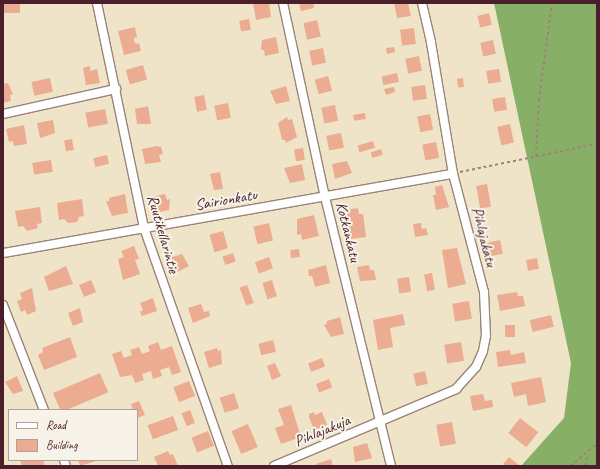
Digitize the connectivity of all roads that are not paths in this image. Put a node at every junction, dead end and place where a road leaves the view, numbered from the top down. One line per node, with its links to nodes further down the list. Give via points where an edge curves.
1 (97, 3): 4 (street, Ruutikellarintie)
2 (283, 3): 7 (street, Kotkankatu)
3 (422, 3): 6 (street, Pihlajakatu)
4 (116, 89): 5 (street); 8 (street, Ruutikellarintie)
5 (3, 114)
6 (453, 174): 7 (street, Sairionkatu); 12 (street, Pihlajakatu, via 484,292 486,336 483,351 476,367 456,389)
7 (325, 197): 8 (street, Sairionkatu); 12 (street, Kotkankatu)
8 (144, 228): 9 (street, Sairionkatu); 13 (street, Ruutikellarintie)
9 (3, 253)
10 (3, 305): 11 (street)
11 (44, 409)
12 (380, 420): 14 (street, Pihlajakuja, via 351,435); 15 (street, Kotkankatu)
13 (228, 466)
14 (274, 466)
15 (391, 466)

